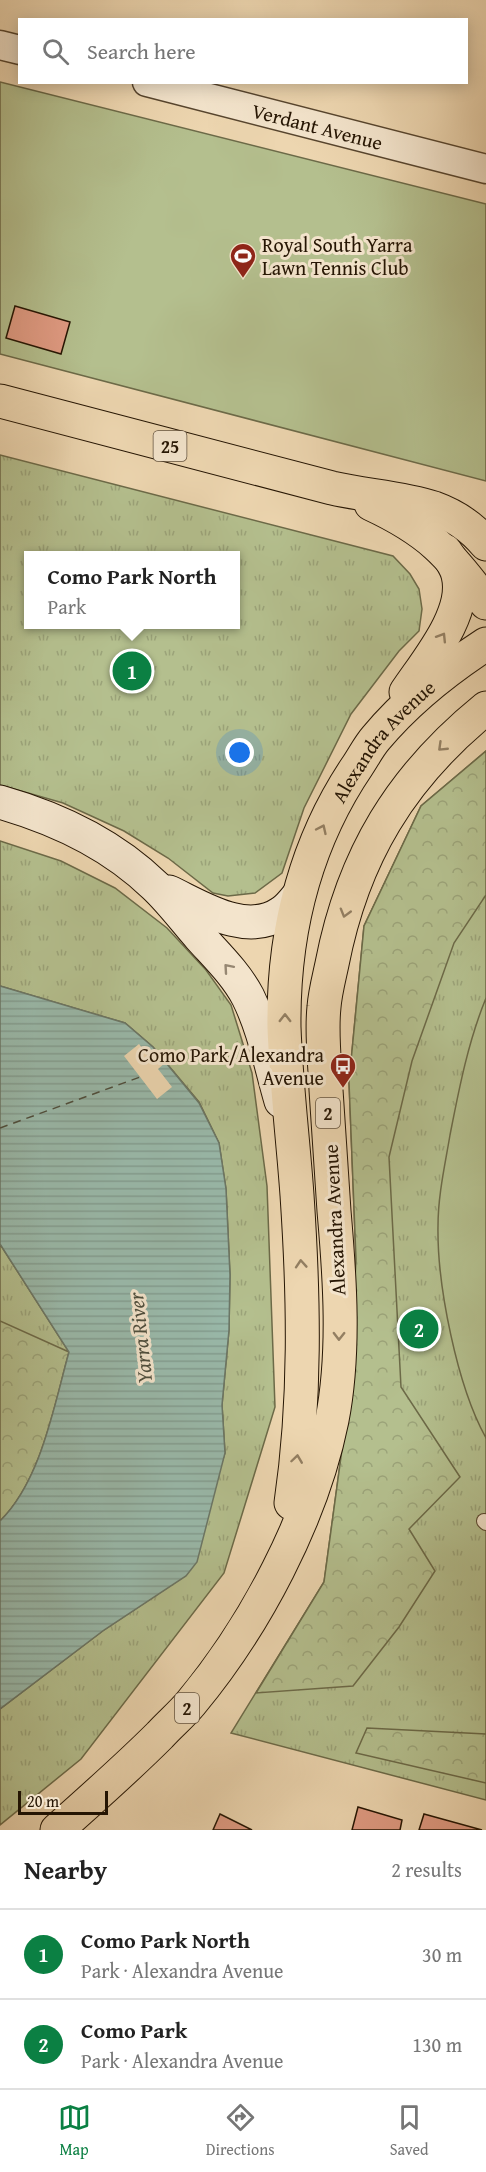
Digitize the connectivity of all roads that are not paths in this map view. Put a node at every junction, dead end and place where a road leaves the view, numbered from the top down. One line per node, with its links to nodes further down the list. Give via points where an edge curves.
1 (0, 45): 2 (street)
2 (18, 50)
3 (155, 84): 4 (street, Verdant Avenue)
4 (486, 169)
5 (0, 401): 6 (main road, 25)
6 (339, 490): 7 (main road, 25); 10 (main road, 25, via 398,517)
7 (412, 501): 8 (main road); 9 (main road, 25, via 460,520)
8 (486, 519)
9 (486, 544)
10 (445, 551): 11 (main road, 25); 14 (main road, 2, one-way to 10, via 453,617 459,578)
11 (486, 603)
12 (486, 644): 14 (main road, Alexandra Avenue / 2, via 437,679)
13 (486, 708): 19 (main road, Alexandra Avenue / 2, one-way to 19, via 430,759 396,804 368,849 335,948 324,1008 340,1279 338,1383 332,1423 315,1482)
14 (376, 738): 17 (main road, Alexandra Avenue / 2, one-way to 14, via 340,791)
15 (0, 802): 16 (street, Alexandra Avenue, via 67,825 97,842)
16 (154, 885): 17 (street, Alexandra Avenue, via 215,914 240,921 274,917); 18 (street, Alexandra Avenue, one-way to 16, via 247,994 234,974)
17 (298, 896): 18 (main road, Alexandra Avenue / 2, one-way to 17, via 284,1027 288,950)
18 (292, 1139): 19 (main road, Alexandra Avenue / 2, one-way to 18, via 299,1448 302,1380 302,1279)
19 (282, 1559): 20 (main road, Alexandra Avenue / 2, via 236,1645 190,1705)
20 (57, 1830)

